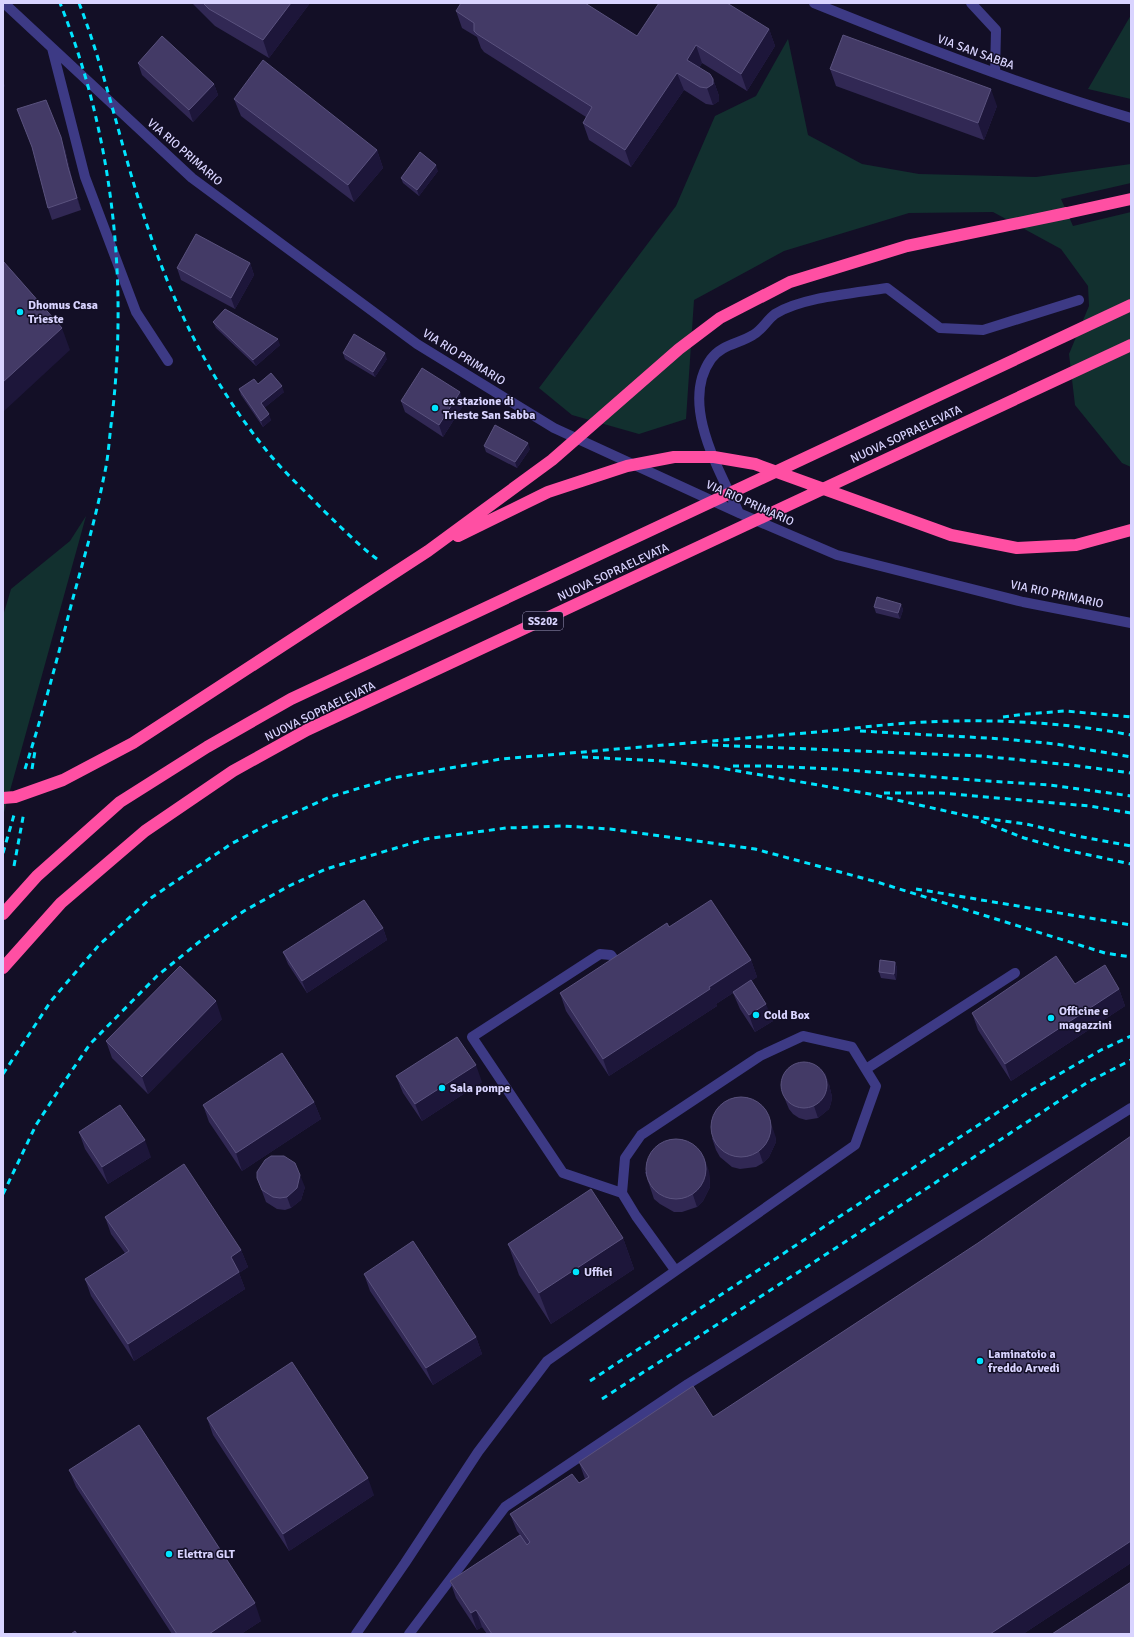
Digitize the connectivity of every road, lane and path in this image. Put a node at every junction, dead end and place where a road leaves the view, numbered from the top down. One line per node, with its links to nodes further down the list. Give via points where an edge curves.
1 (4, 3): 4 (street, VIA RIO PRIMARIO)
2 (814, 3): 5 (street, VIA SAN SABBA)
3 (971, 3): 5 (street, via 996,30)
4 (52, 48): 11 (street, via 85,177 136,312); 12 (street, VIA RIO PRIMARIO, via 192,178 417,344 554,428)
5 (995, 72): 6 (street, VIA SAN SABBA)
6 (1131, 118)
7 (1131, 199): 14 (highway, bridge, via 907,246 790,282 720,318 679,349 552,460)
8 (1078, 300): 12 (street, via 983,330 940,328 888,288 798,304 775,315 754,335 728,344 712,358 702,378 699,406 706,439)
9 (1131, 305): 17 (highway, NUOVA SOPRAELEVATA, bridge, via 291,698 120,802 37,876)
10 (1131, 345): 19 (highway, NUOVA SOPRAELEVATA / SS202, bridge, via 307,730 233,771 145,831 61,903)
11 (168, 361)
12 (739, 513): 15 (street, VIA RIO PRIMARIO, via 837,555 1023,602)
13 (1131, 530): 14 (highway, bridge, via 1076,545 1017,548 951,535 755,464 714,457 674,457 627,466 548,492)
14 (428, 551): 16 (highway, bridge, via 133,743 63,780 15,797)
15 (1131, 623)
16 (3, 798)
17 (3, 914)
18 (618, 964): 23 (street, via 611,955 600,954 472,1037 562,1173)
19 (3, 968)
20 (1015, 973): 21 (street)
21 (866, 1069): 23 (street, via 852,1047 803,1036 760,1056 641,1135 625,1158); 24 (street, via 876,1086 854,1145)
22 (1131, 1108): 26 (street, via 688,1384 504,1508)
23 (622, 1193): 24 (street)
24 (675, 1270): 25 (street, via 547,1361 478,1452)
25 (356, 1634)
26 (409, 1634)

